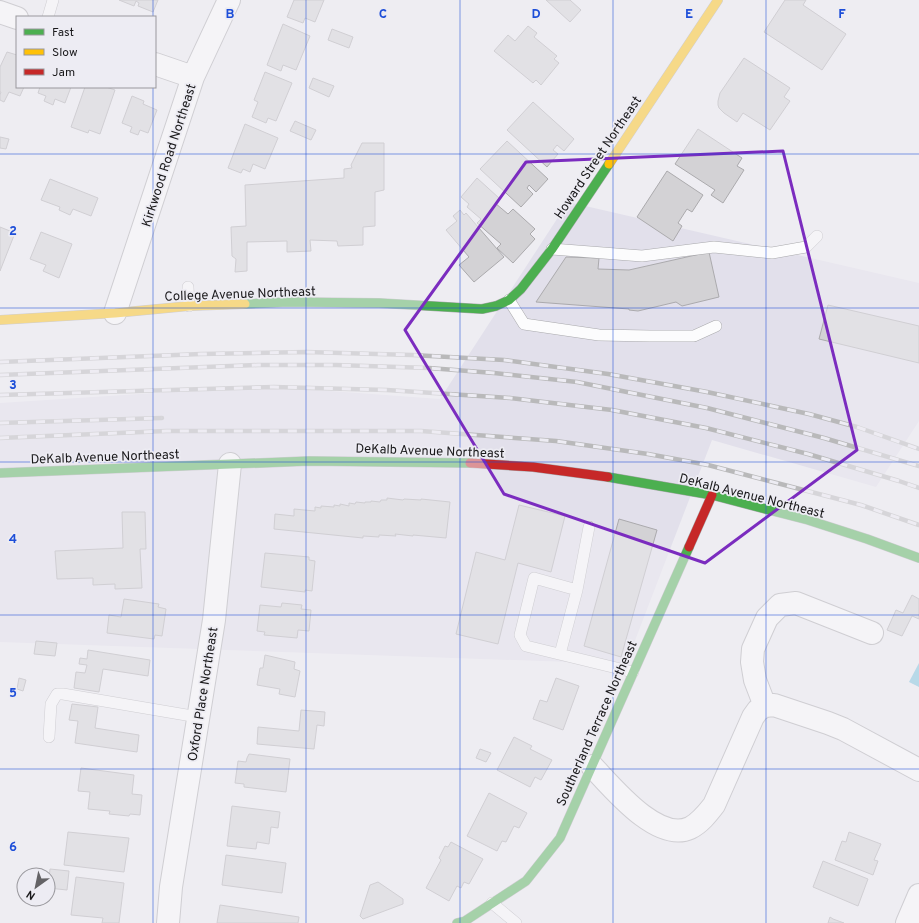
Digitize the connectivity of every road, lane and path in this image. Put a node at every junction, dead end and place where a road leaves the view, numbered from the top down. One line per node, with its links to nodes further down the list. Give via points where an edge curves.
1 (53, 0): 5 (lane)
2 (229, 0): 8 (street, Kirkwood Road Northeast)
3 (718, 0): 10 (street, Howard Street Northeast)
4 (0, 12): 6 (street)
5 (48, 16)
6 (16, 18)
7 (156, 64): 8 (street)
8 (193, 77): 15 (street, Kirkwood Road Northeast)
9 (817, 236): 10 (lane, via 806,247 772,253 714,247 642,256)
10 (552, 249): 12 (street, Howard Street Northeast, via 521,289)
11 (188, 287): 13 (lane)
12 (509, 300): 14 (street, Howard Street Northeast); 17 (lane, via 524,324 599,335 694,336)
13 (188, 306): 14 (street, College Avenue Northeast, via 288,302 379,303); 15 (street, College Avenue Northeast)
14 (482, 309)
15 (115, 313): 16 (street, College Avenue Northeast)
16 (0, 320)
17 (716, 326)
18 (230, 464): 19 (street, DeKalb Avenue Northeast); 20 (street, DeKalb Avenue Northeast, via 309,461 461,462 533,467); 28 (street, Oxford Place Northeast, via 214,620)
19 (0, 473)
20 (712, 495): 22 (street, DeKalb Avenue Northeast, via 808,520); 26 (street, Southerland Terrace Northeast)
21 (589, 527): 23 (lane)
22 (919, 558)
23 (577, 590): 25 (lane); 25 (lane, via 534,578 520,635 526,646)
24 (872, 633): 27 (street, via 796,604 780,605 767,618 753,649 755,680)
25 (560, 654): 26 (lane)
26 (633, 672): 30 (street, Southerland Terrace Northeast)
27 (765, 706): 30 (street, via 753,717 714,805 698,823 688,829 677,831 654,823 630,805); 31 (street, via 774,705 843,729)
28 (198, 717): 29 (lane, via 57,694 51,704); 34 (street, Oxford Place Northeast, via 171,886)
29 (49, 737)
30 (592, 766): 33 (street, Southerland Terrace Northeast, via 560,838 526,881)
31 (919, 770)
32 (919, 895): 37 (street)
33 (492, 903): 35 (street, Southerland Terrace Northeast, via 465,921); 36 (lane)
34 (168, 923)
35 (457, 923)
36 (516, 923)
37 (907, 923)

